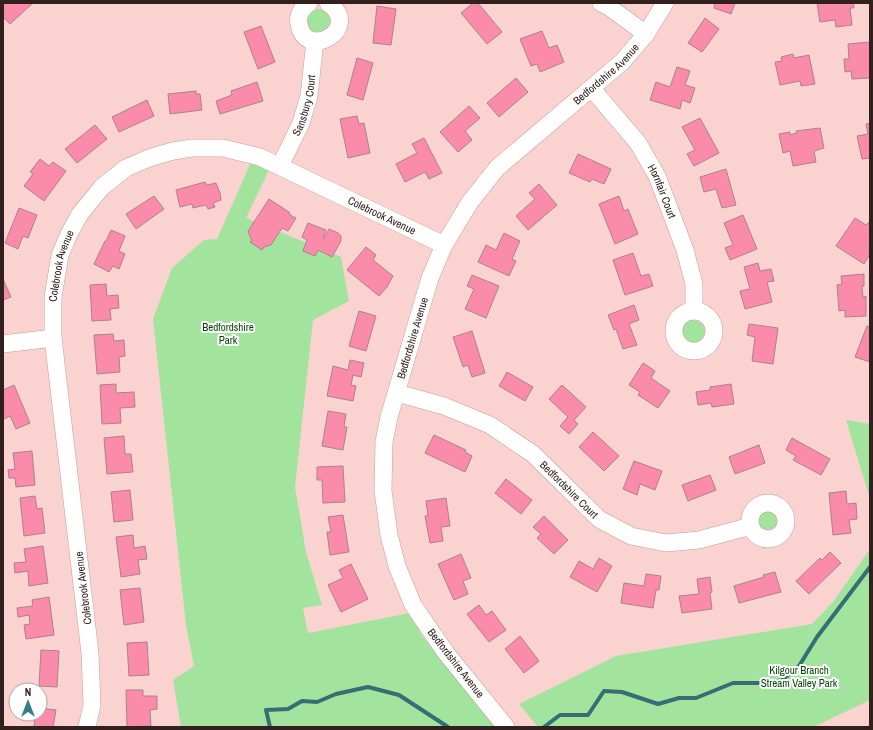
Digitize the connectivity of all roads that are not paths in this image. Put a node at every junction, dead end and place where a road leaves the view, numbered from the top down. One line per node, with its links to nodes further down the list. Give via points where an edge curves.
1 (309, 3): 6 (street, via 300,14 299,27 303,34)
2 (328, 3): 6 (street, via 337,12 337,31 327,39)
3 (601, 3): 5 (street)
4 (665, 3): 5 (street, Bedfordshire Avenue)
5 (646, 34): 7 (street, Bedfordshire Avenue, via 622,62)
6 (315, 41): 8 (street, Sansbury Court, via 309,96 301,123)
7 (592, 89): 9 (street, Bedfordshire Avenue, via 497,168 470,202); 10 (street, Hornfair Court, via 638,143 657,176 685,250 694,284)
8 (280, 166): 9 (street, Colebrook Avenue); 11 (street, Colebrook Avenue, via 237,150 208,147 173,151 126,168 102,187 68,234 60,256 53,297)
9 (444, 245): 13 (street, Bedfordshire Avenue, via 430,278)
10 (694, 311)
11 (53, 338): 12 (street); 15 (street, Colebrook Avenue, via 90,653 92,705)
12 (3, 344)
13 (397, 393): 14 (street, Bedfordshire Court, via 444,406 490,425 533,454 599,519 631,536 666,543 699,540); 16 (street, Bedfordshire Avenue, via 384,442 382,471 388,528 397,566 413,605 430,632)
14 (751, 526)
15 (87, 727)
16 (506, 727)

